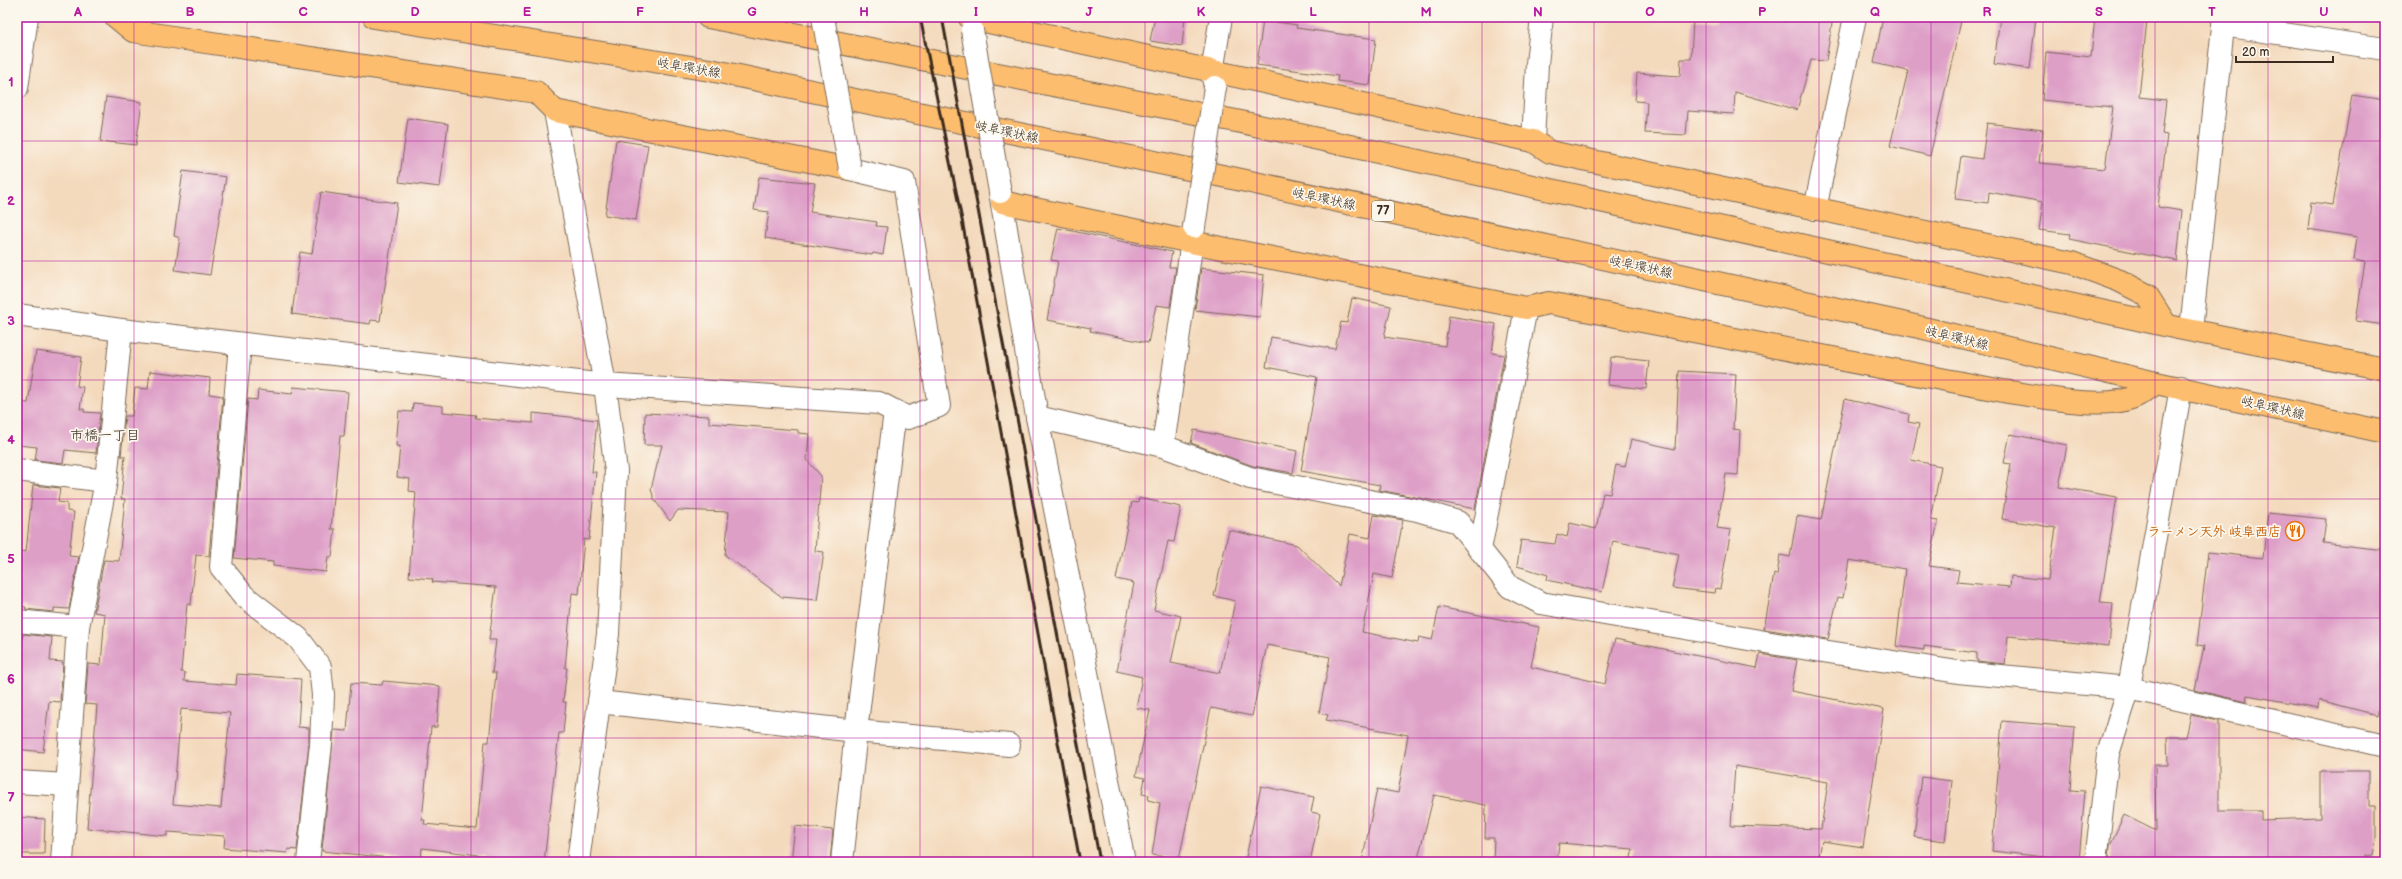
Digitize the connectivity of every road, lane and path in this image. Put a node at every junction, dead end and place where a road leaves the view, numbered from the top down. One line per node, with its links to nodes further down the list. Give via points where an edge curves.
1 (27, 17): 13 (street)
2 (116, 17): 14 (main road, via 133,31 536,92)
3 (374, 17): 27 (main road, 岐阜環状線 / 77, via 733,75 1232,178 1852,312)
4 (708, 17): 22 (main road, via 1241,122)
5 (823, 17): 16 (street, bridge)
6 (1222, 17): 12 (street)
7 (1542, 17): 15 (street)
8 (1855, 17): 18 (street)
9 (2224, 21): 11 (street); 24 (street)
10 (970, 22): 12 (main road); 17 (street, bridge)
11 (2385, 49)
12 (1213, 80): 15 (main road); 19 (street, bridge)
13 (17, 88)
14 (555, 111): 16 (main road); 28 (street)
15 (1533, 141): 18 (main road, via 1550,152)
16 (850, 169): 30 (street, via 904,182 939,406 908,418)
17 (1001, 197): 19 (main road); 31 (street)
18 (1815, 209): 22 (main road, via 2072,264 2120,281 2147,295)
19 (1192, 235): 20 (main road); 33 (street)
20 (1526, 308): 27 (main road, via 1550,302 2003,391 2069,401 2111,403 2137,396); 36 (street)
21 (17, 315): 23 (street)
22 (2166, 325): 24 (main road)
23 (121, 330): 25 (street); 35 (street)
24 (2191, 330): 26 (main road)
25 (240, 344): 28 (street); 47 (street, via 221,567 244,596 298,638 320,667 323,695 321,744)
26 (2385, 369)
27 (2156, 383): 29 (main road, 岐阜環状線 / 77)
28 (605, 386): 30 (street, via 879,403); 40 (street, via 616,471 608,634)
29 (2181, 387): 32 (main road, 岐阜環状線 / 77); 39 (street)
30 (895, 411): 41 (street)
31 (1037, 417): 33 (street); 50 (street)
32 (2385, 432)
33 (1163, 446): 36 (street, via 1250,478 1418,510 1458,522)
34 (17, 470): 35 (street)
35 (106, 481): 38 (street)
36 (1480, 550): 39 (street, via 1510,587 1541,603 1958,672)
37 (17, 621): 38 (street)
38 (78, 628): 45 (street)
39 (2130, 688): 43 (street); 51 (street, via 2108,754)
40 (599, 702): 41 (street); 48 (street)
41 (856, 731): 42 (street); 49 (street)
42 (1009, 745)
43 (2385, 746)
44 (17, 782): 45 (street)
45 (67, 785): 46 (street)
46 (62, 862)
47 (308, 862)
48 (578, 862)
49 (842, 862)
50 (1124, 862)
51 (2096, 862)

